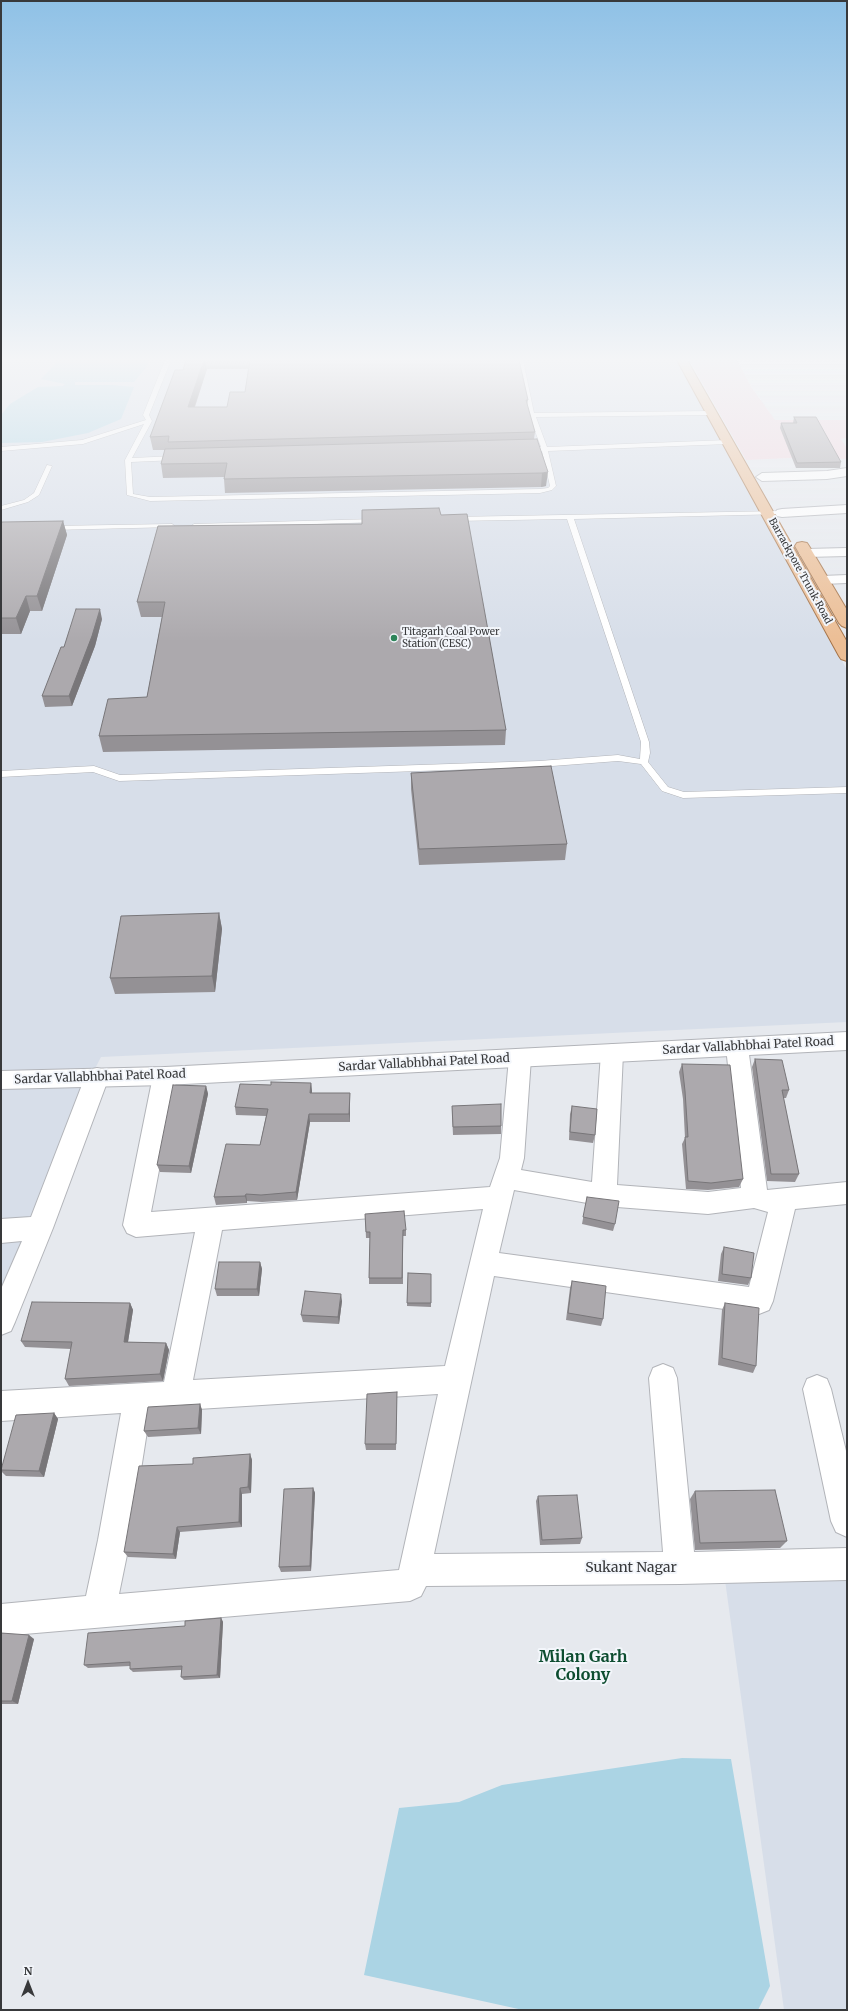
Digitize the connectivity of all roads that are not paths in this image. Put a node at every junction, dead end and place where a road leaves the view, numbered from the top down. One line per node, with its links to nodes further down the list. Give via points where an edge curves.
1 (131, 454): 6 (lane)
2 (546, 454): 6 (lane, via 553,486 540,491 150,499 130,495)
3 (735, 454): 14 (main road, Barrackpore Trunk Road)
4 (749, 454): 9 (main road)
5 (181, 458): 6 (lane)
6 (128, 460)
7 (49, 466): 12 (lane, via 37,494 26,501)
8 (847, 472): 9 (street, via 827,475)
9 (762, 476): 10 (main road)
10 (768, 489)
11 (775, 501): 15 (main road, Barrackpore Trunk Road)
12 (1, 508)
13 (847, 509): 15 (street)
14 (768, 513): 15 (lane); 16 (lane); 27 (main road, Barrackpore Trunk Road)
15 (782, 513): 23 (main road, Barrackpore Trunk Road)
16 (570, 517): 17 (lane); 28 (lane, via 645,742)
17 (449, 519)
18 (385, 521): 20 (lane)
19 (178, 526): 21 (lane)
20 (186, 526)
21 (47, 528)
22 (847, 552): 23 (street)
23 (806, 553): 25 (main road, Barrackpore Trunk Road)
24 (847, 579): 25 (street)
25 (822, 580): 26 (main road, Barrackpore Trunk Road)
26 (847, 623)
27 (847, 656)
28 (644, 762): 29 (lane, via 618,758 538,764 119,778 94,769); 30 (lane, via 666,788 683,795)
29 (1, 774)
30 (847, 790)
31 (847, 1041): 32 (street, Sardar Vallabhbhai Patel Road)
32 (737, 1047): 33 (street, Sardar Vallabhbhai Patel Road); 41 (street)
33 (612, 1053): 34 (street, Sardar Vallabhbhai Patel Road); 40 (street)
34 (520, 1058): 35 (street, Sardar Vallabhbhai Patel Road); 38 (street, via 512,1158)
35 (165, 1076): 36 (street, Sardar Vallabhbhai Patel Road); 43 (street, via 136,1225)
36 (96, 1077): 37 (street, Sardar Vallabhbhai Patel Road); 44 (street)
37 (1, 1080)
38 (503, 1187): 40 (street); 43 (street); 46 (street)
39 (847, 1193): 42 (street)
40 (604, 1195): 41 (street, via 708,1203)
41 (755, 1196): 42 (street, via 765,1200)
42 (784, 1200): 46 (street, via 759,1301)
43 (211, 1219): 51 (street)
44 (40, 1228): 45 (street); 47 (street)
45 (1, 1231)
46 (484, 1263): 49 (street)
47 (1, 1322)
48 (663, 1378): 56 (street)
49 (456, 1379): 51 (street); 57 (street)
50 (817, 1389): 54 (street)
51 (176, 1395): 52 (street)
52 (138, 1397): 53 (street); 58 (street)
53 (1, 1406)
54 (847, 1521)
55 (847, 1564): 56 (street, Sukant Nagar)
56 (680, 1568): 57 (street, Sukant Nagar)
57 (415, 1570): 58 (street, via 410,1585)
58 (99, 1612): 59 (street)
59 (1, 1620)

